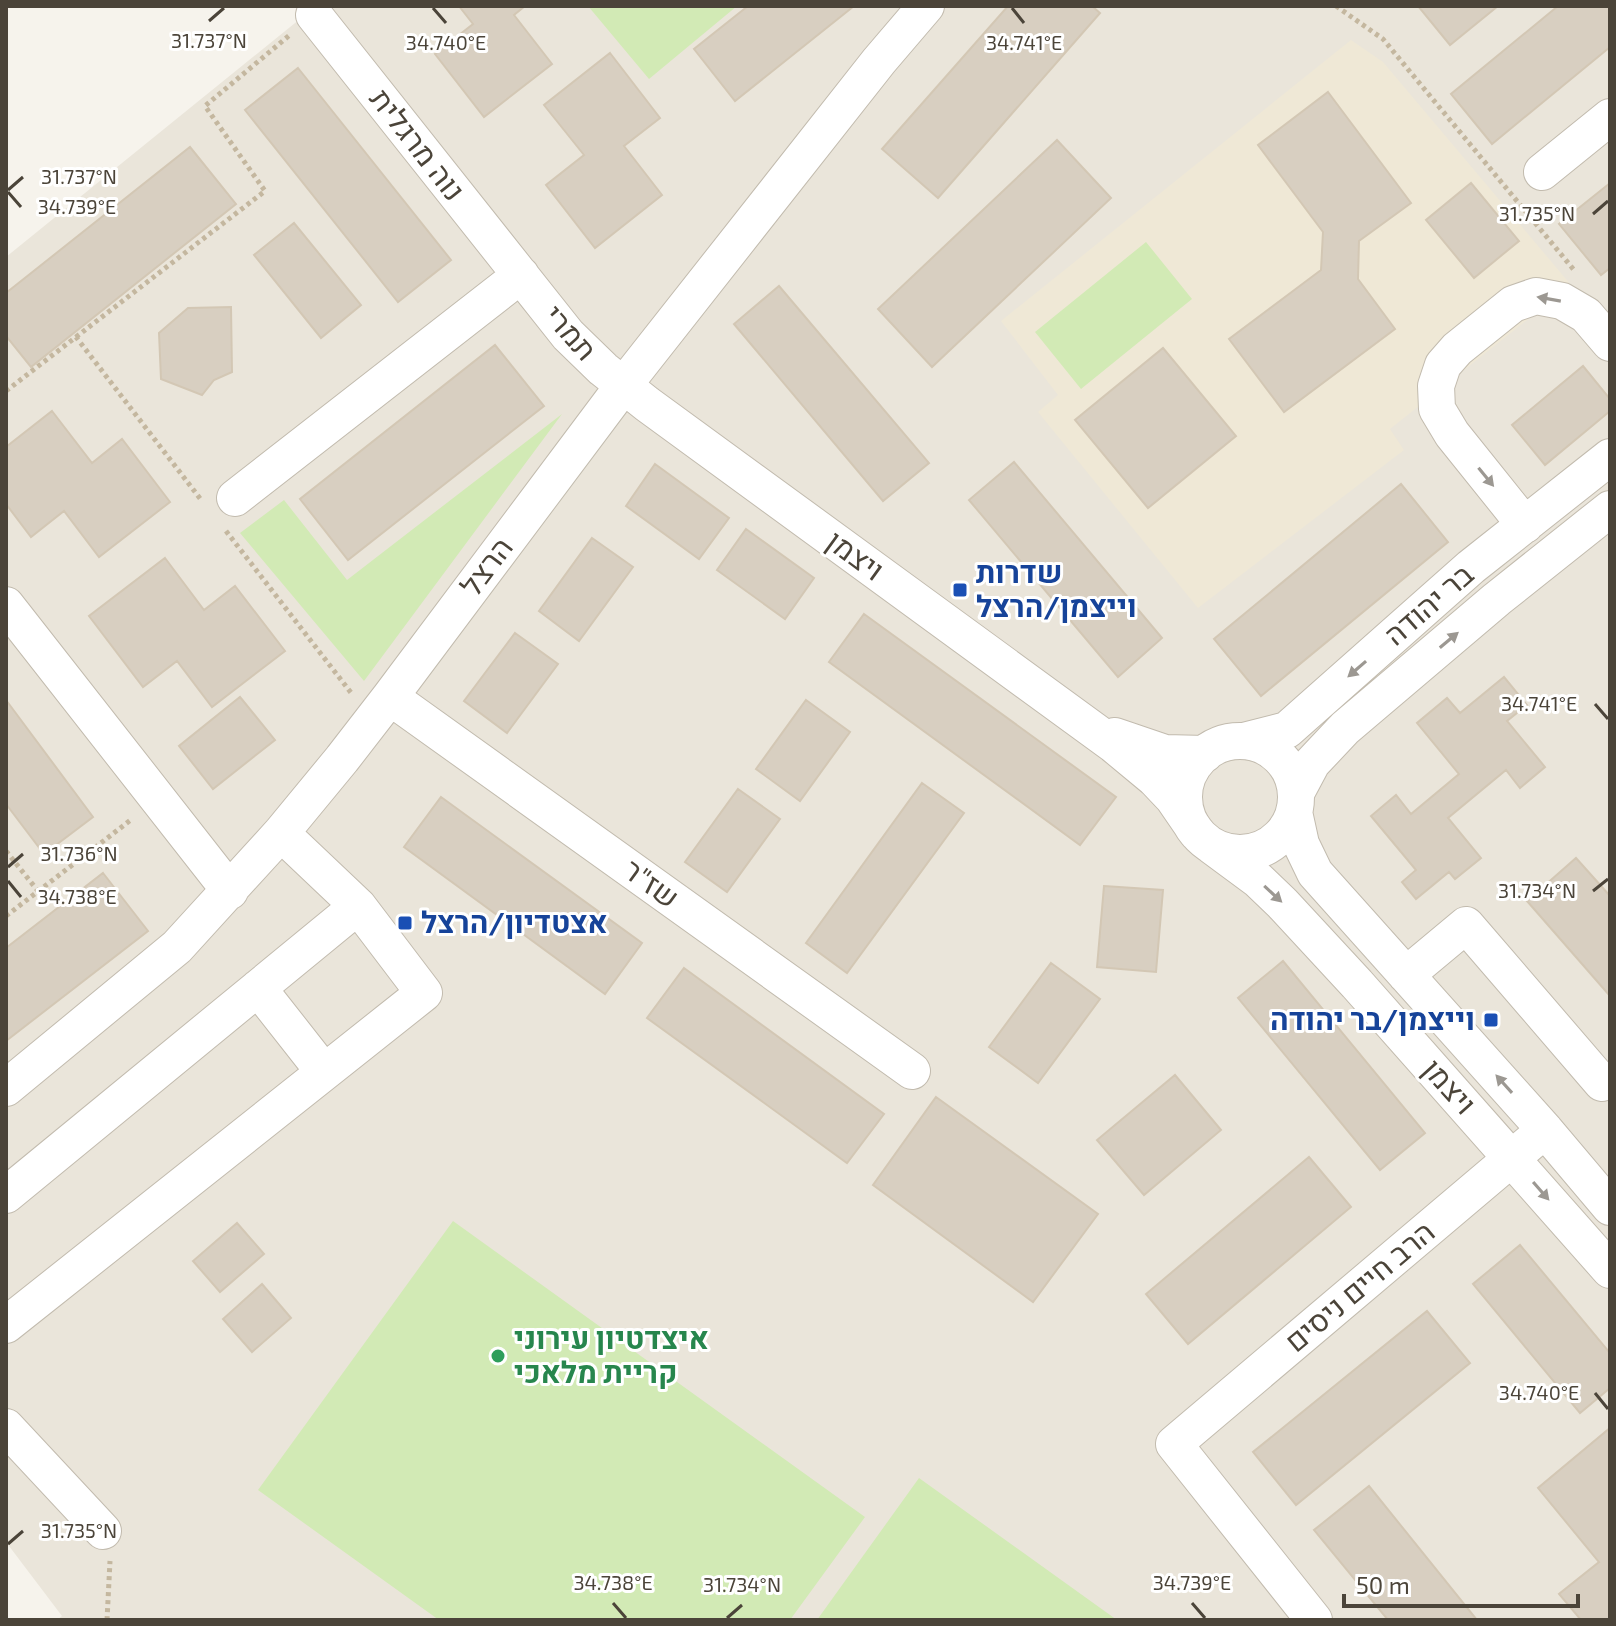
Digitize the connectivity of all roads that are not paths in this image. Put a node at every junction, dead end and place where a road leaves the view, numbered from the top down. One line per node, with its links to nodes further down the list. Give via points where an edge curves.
1 (926, 6): 7 (street, הרצל)
2 (314, 15): 5 (street, נוה מרגלית)
3 (1610, 117): 4 (street)
4 (1542, 172)
5 (521, 275): 7 (street, תמרי, via 568,335); 10 (street)
6 (1610, 343): 11 (street, one-way to 11, via 1586,315 1562,301 1536,296 1513,304 1443,365 1436,386 1437,409)
7 (623, 386): 13 (street, הרצל); 14 (street, ויצמן)
8 (1610, 457): 11 (street, בר יהודה)
9 (1610, 509): 17 (street, בר יהודה, one-way to 9, via 1312,763 1345,728)
10 (221, 510)
11 (1525, 525): 15 (street, בר יהודה, one-way to 15, via 1287,730)
12 (6, 605): 20 (street)
13 (381, 708): 18 (street, הרצל); 24 (street, שז"ר)
14 (1088, 725): 16 (street, ויצמן, via 1165,753); 19 (street, ויצמן, via 1155,779)
15 (1244, 741): 16 (street); 17 (street, via 1279,756 1291,774)
16 (1205, 754): 19 (street, via 1185,787 1187,816)
17 (1295, 802): 19 (street, via 1286,830 1250,853 1230,853); 22 (street, ויצמן, via 1301,844 1315,873)
18 (281, 833): 20 (street, הרצל); 21 (street)
19 (1204, 840): 29 (street, ויצמן, one-way to 29, via 1282,903)
20 (230, 891): 27 (street, הרצל, via 177,947)
21 (358, 906): 23 (street); 25 (street, via 424,993)
22 (1406, 975): 26 (street, via 1466,925); 28 (street, ויצמן, one-way to 22)
23 (258, 988): 25 (street); 30 (street)
24 (912, 1071)
25 (324, 1072): 33 (street)
26 (1602, 1083)
27 (6, 1088)
28 (1545, 1130): 29 (street, הרב חיים ניסים); 31 (street, ויצמן)
29 (1512, 1159): 32 (street, ויצמן, one-way to 32); 36 (street, הרב חיים ניסים, via 1174,1444)
30 (6, 1195)
31 (1610, 1207)
32 (1610, 1270)
33 (6, 1325)
34 (6, 1427): 35 (street)
35 (103, 1531)
36 (1314, 1620)

